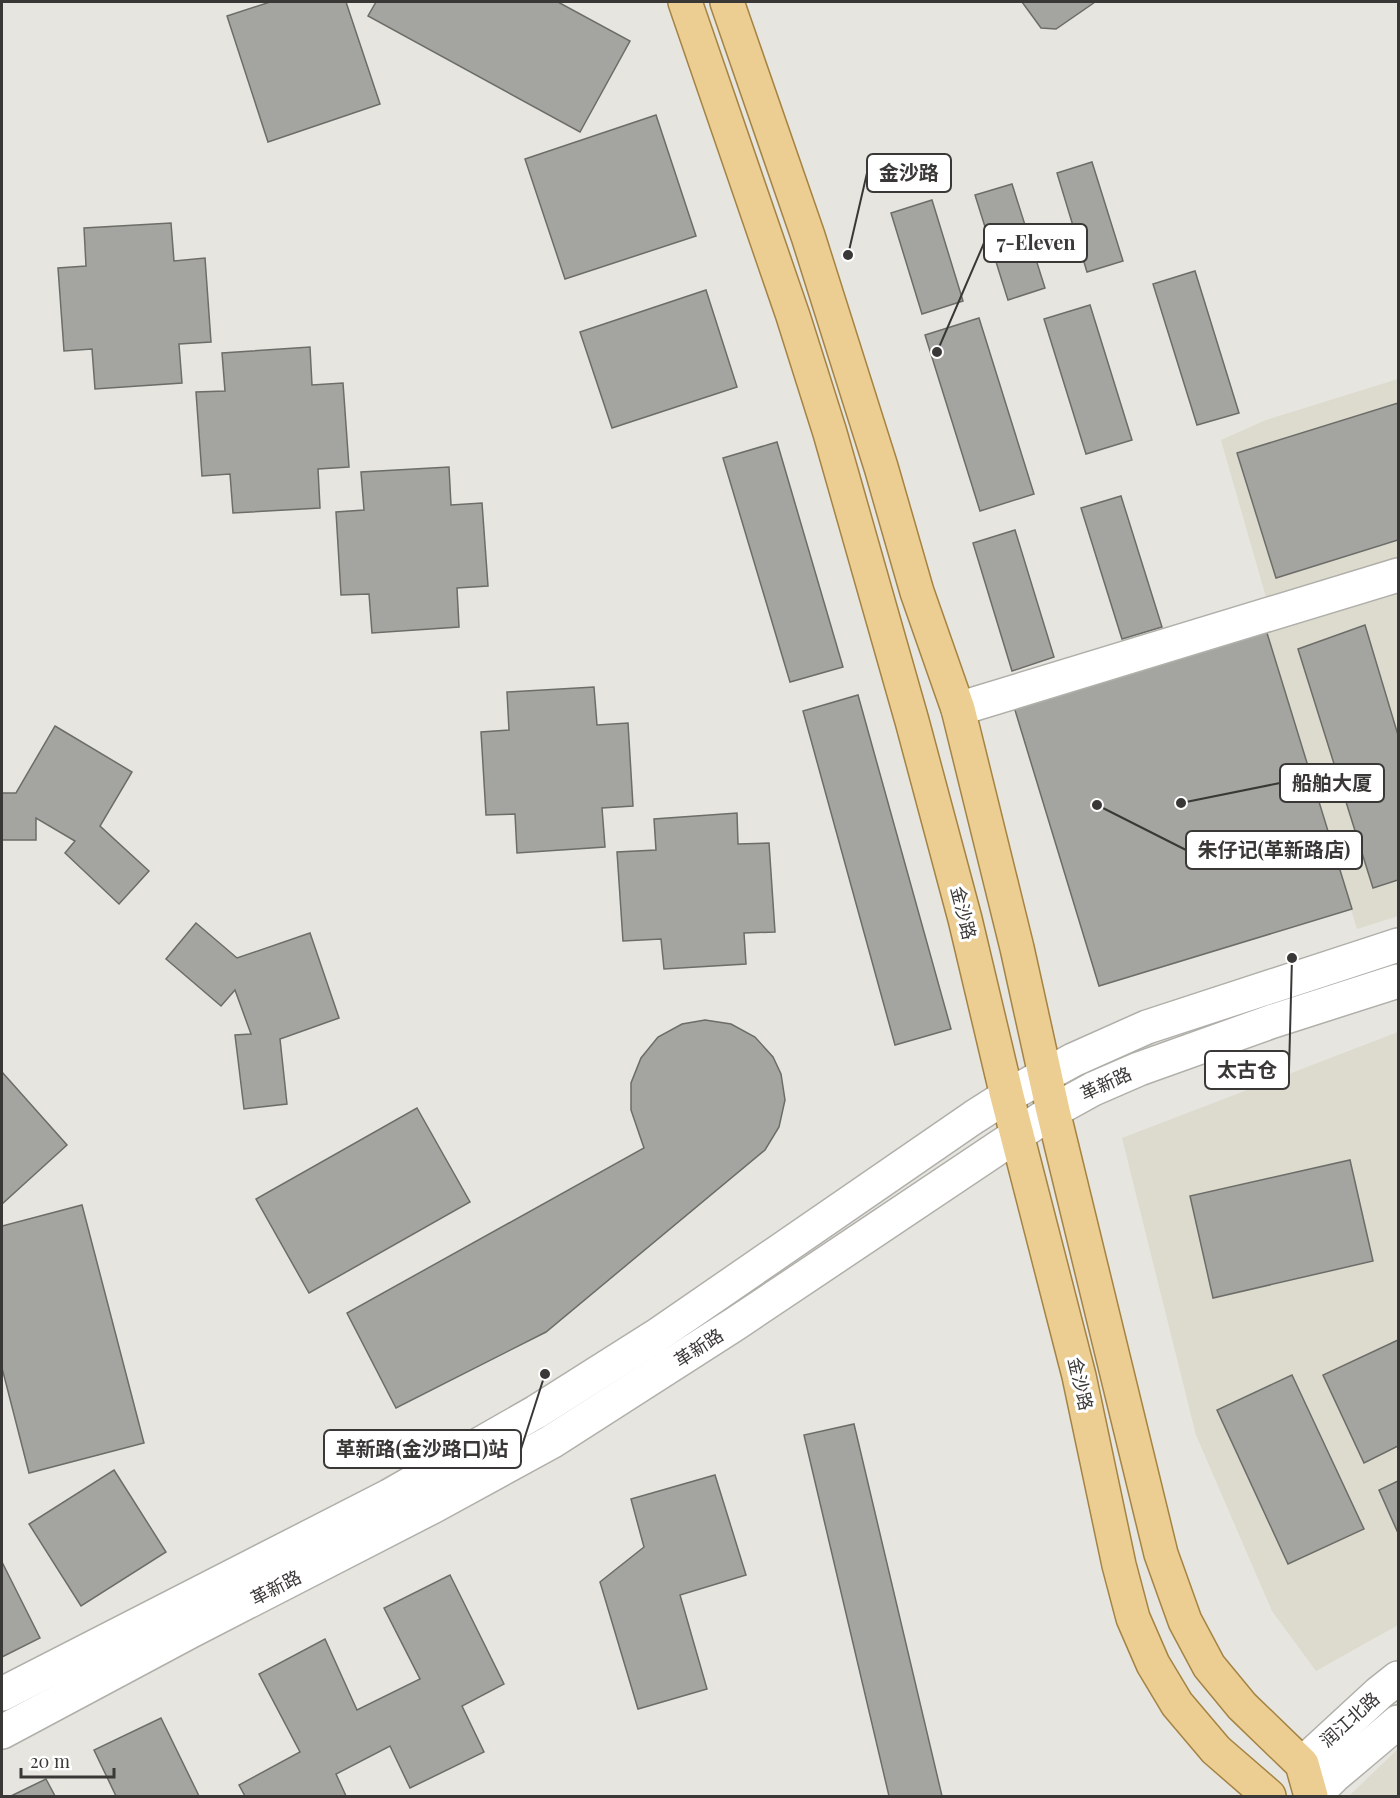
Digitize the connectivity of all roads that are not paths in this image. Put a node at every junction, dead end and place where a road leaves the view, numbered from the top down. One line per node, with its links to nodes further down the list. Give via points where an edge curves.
1 (685, 2): 8 (main road, 金沙路, via 830,434 966,919)
2 (727, 2): 4 (main road, via 804,225 917,592)
3 (1398, 575): 4 (street)
4 (958, 709): 7 (main road)
5 (1398, 945): 7 (street, 革新路, via 1147,1027)
6 (1398, 981): 9 (street, 革新路, via 1138,1069)
7 (1044, 1075): 8 (street, 革新路); 9 (main road)
8 (1007, 1096): 10 (main road, 金沙路); 12 (street, 革新路, via 656,1336 536,1412 389,1496)
9 (1053, 1111): 10 (street, 革新路); 15 (main road, via 1161,1554 1185,1621 1209,1666 1242,1706)
10 (1018, 1135): 14 (street, 革新路, via 551,1442); 16 (main road, 金沙路, via 1079,1376 1133,1618 1153,1664 1178,1704 1216,1750)
11 (1398, 1678): 15 (street, 润江北路)
12 (2, 1694)
13 (1398, 1722): 18 (street, 润江北路)
14 (2, 1732)
15 (1302, 1764): 17 (main road); 18 (main road)
16 (1269, 1797)
17 (1274, 1797)
18 (1312, 1797)

